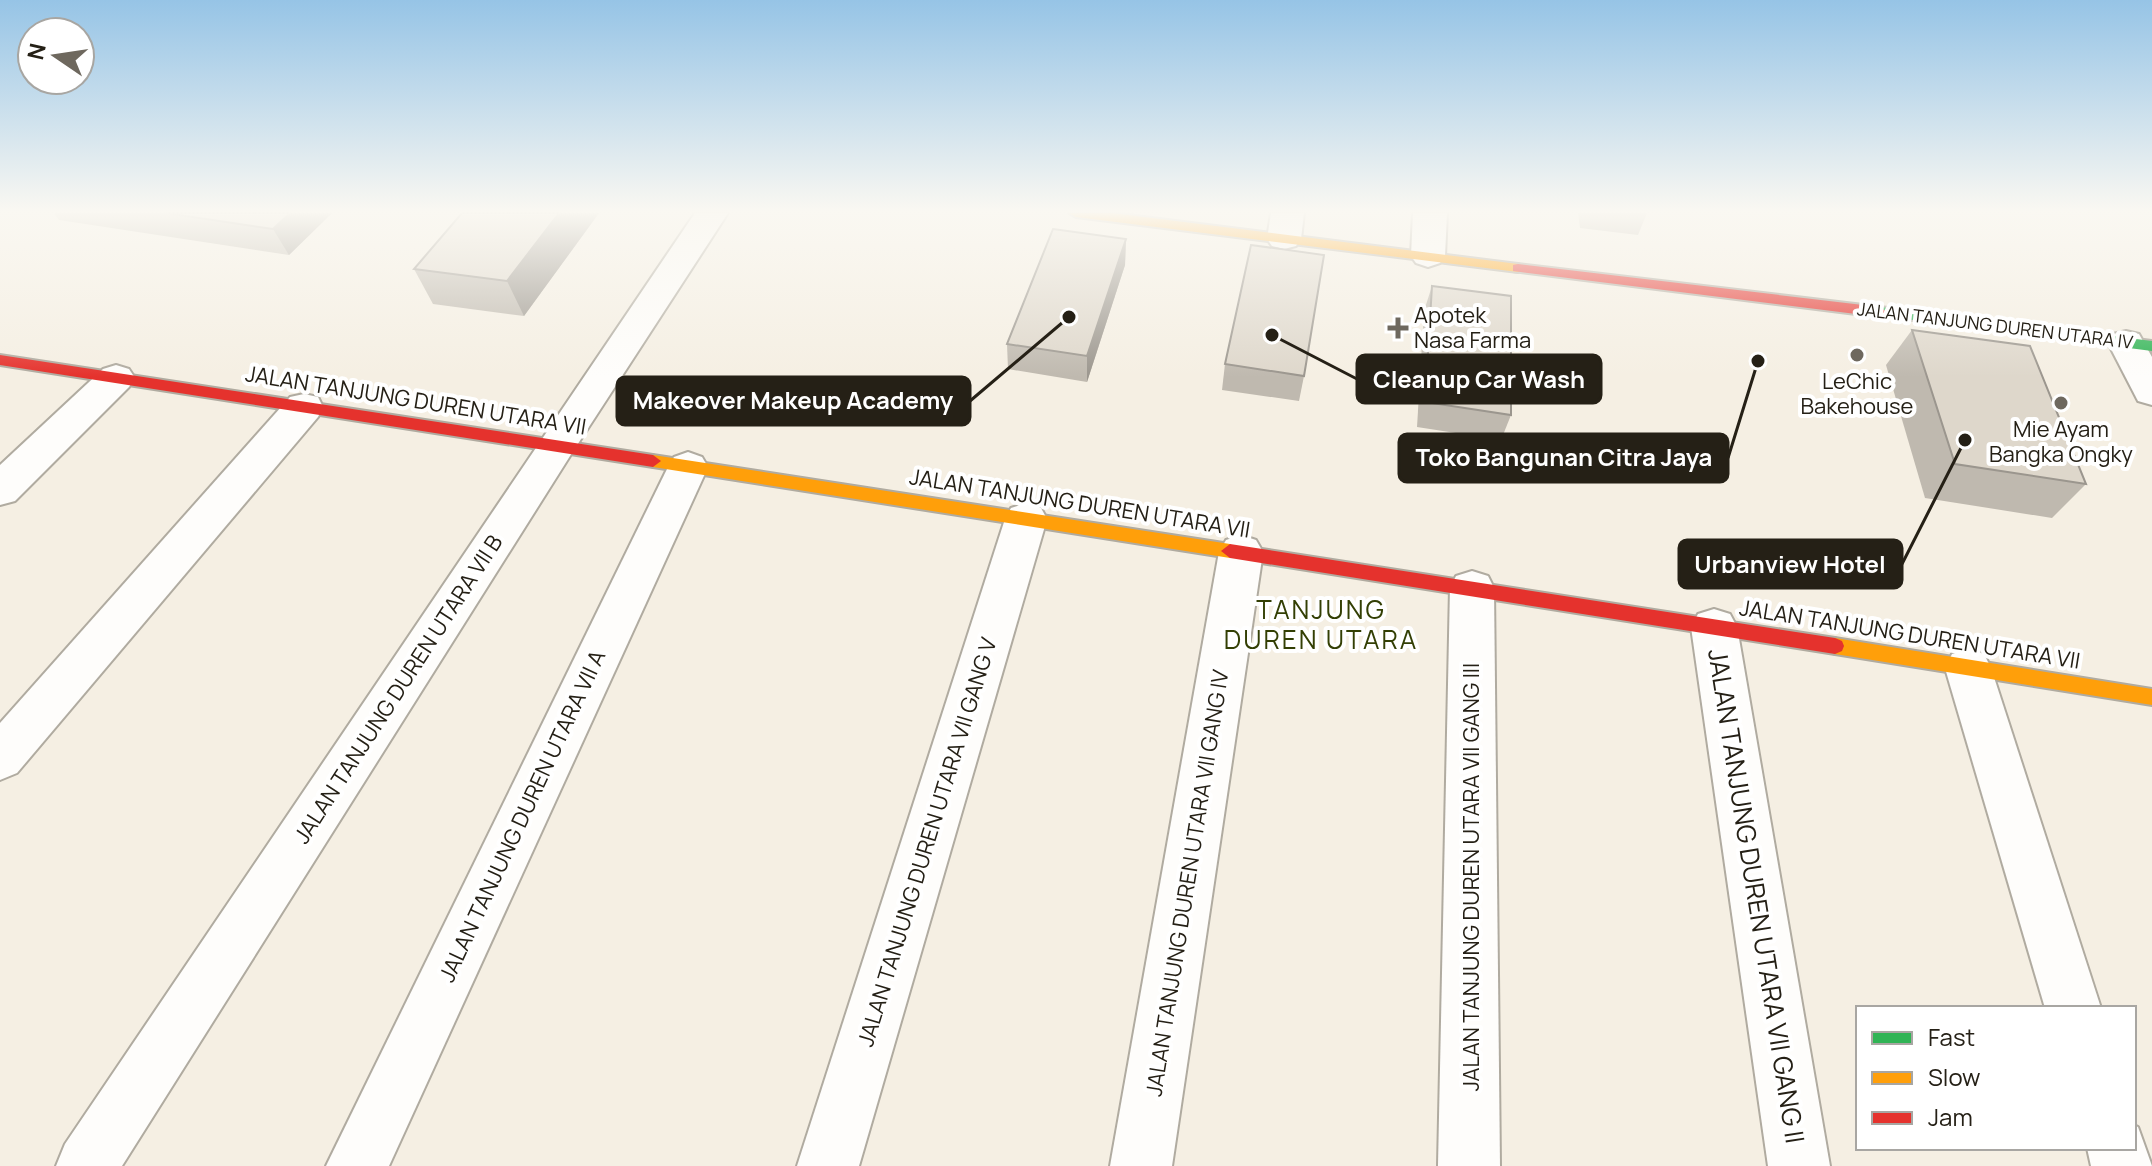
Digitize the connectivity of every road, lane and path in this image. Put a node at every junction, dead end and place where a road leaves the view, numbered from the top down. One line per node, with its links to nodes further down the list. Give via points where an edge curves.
1 (676, 267): 8 (street, JALAN TANJUNG DUREN UTARA VII B)
2 (1520, 267): 3 (street, JALAN TANJUNG DUREN UTARA IV)
3 (2139, 344): 6 (street)
4 (0, 360): 5 (street, JALAN TANJUNG DUREN UTARA VII)
5 (116, 378): 7 (street, JALAN TANJUNG DUREN UTARA VII); 10 (street)
6 (2152, 392)
7 (304, 407): 8 (street, JALAN TANJUNG DUREN UTARA VII); 17 (street)
8 (556, 446): 9 (street, JALAN TANJUNG DUREN UTARA VII); 19 (street, JALAN TANJUNG DUREN UTARA VII B)
9 (688, 467): 11 (street, JALAN TANJUNG DUREN UTARA VII); 20 (street, JALAN TANJUNG DUREN UTARA VII A)
10 (0, 490)
11 (1026, 519): 12 (street, JALAN TANJUNG DUREN UTARA VII); 21 (street, JALAN TANJUNG DUREN UTARA VII GANG V)
12 (1241, 552): 13 (street, JALAN TANJUNG DUREN UTARA VII); 22 (street, JALAN TANJUNG DUREN UTARA VII GANG IV)
13 (1472, 588): 14 (street, JALAN TANJUNG DUREN UTARA VII); 23 (street, JALAN TANJUNG DUREN UTARA VII GANG III)
14 (1714, 627): 15 (street, JALAN TANJUNG DUREN UTARA VII); 24 (street, JALAN TANJUNG DUREN UTARA VII GANG II)
15 (1968, 668): 16 (street, JALAN TANJUNG DUREN UTARA VII); 18 (street)
16 (2152, 697)
17 (0, 758)
18 (2072, 1006)
19 (87, 1166)
20 (357, 1166)
21 (828, 1166)
22 (1141, 1166)
23 (1469, 1166)
24 (1799, 1166)

